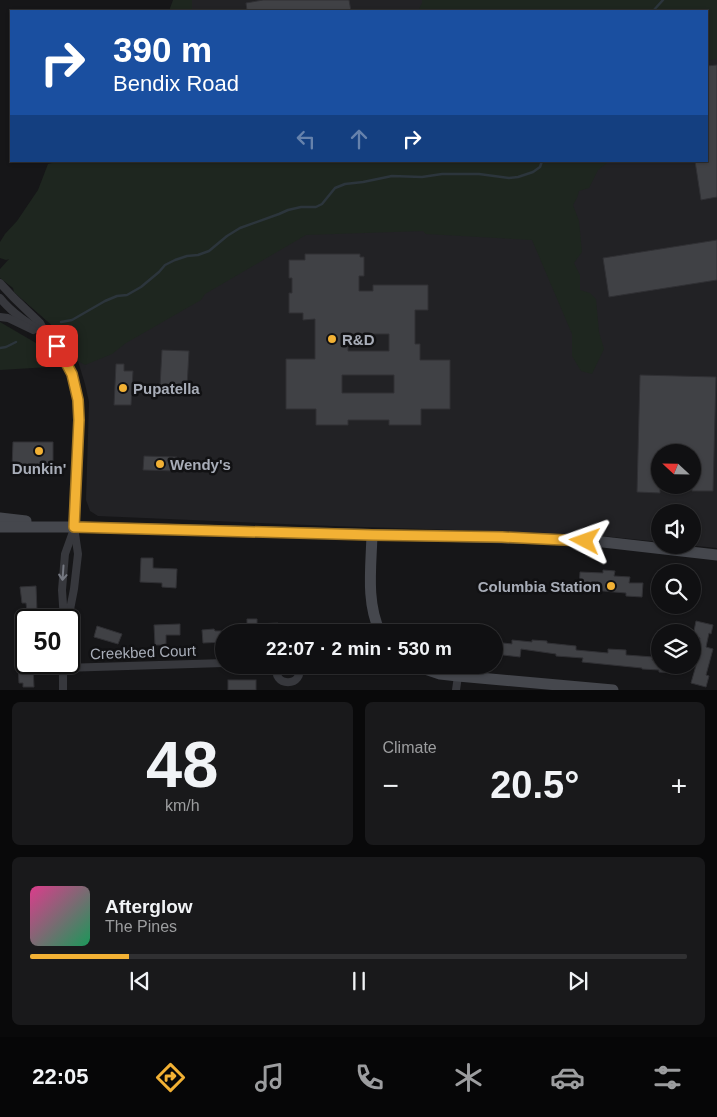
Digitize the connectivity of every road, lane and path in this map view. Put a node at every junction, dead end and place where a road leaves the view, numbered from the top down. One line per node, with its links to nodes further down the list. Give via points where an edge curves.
1 (0, 283): 2 (street)
2 (13, 298): 3 (street); 5 (street, via 40,323)
3 (1, 301): 5 (street)
4 (0, 317): 5 (street)
5 (46, 334): 8 (street, via 66,361 78,400)
6 (0, 518): 8 (main road)
7 (0, 527): 8 (main road)
8 (74, 527): 9 (main road); 11 (street, one-way to 11, via 65,554); 12 (street, via 78,554)
9 (372, 535): 10 (main road, via 557,539); 13 (main road, via 370,592)
10 (717, 555)
11 (63, 609)
12 (70, 609)
13 (377, 624)
14 (215, 663): 15 (street, Creekbed Court)
15 (80, 665)
16 (63, 674): 22 (street)
17 (276, 674): 18 (street, via 288,683)
18 (299, 674)
19 (440, 674): 20 (main road)
20 (458, 676): 21 (main road); 23 (street)
21 (548, 687): 24 (main road)
22 (63, 690)
23 (456, 690)
24 (613, 690)

